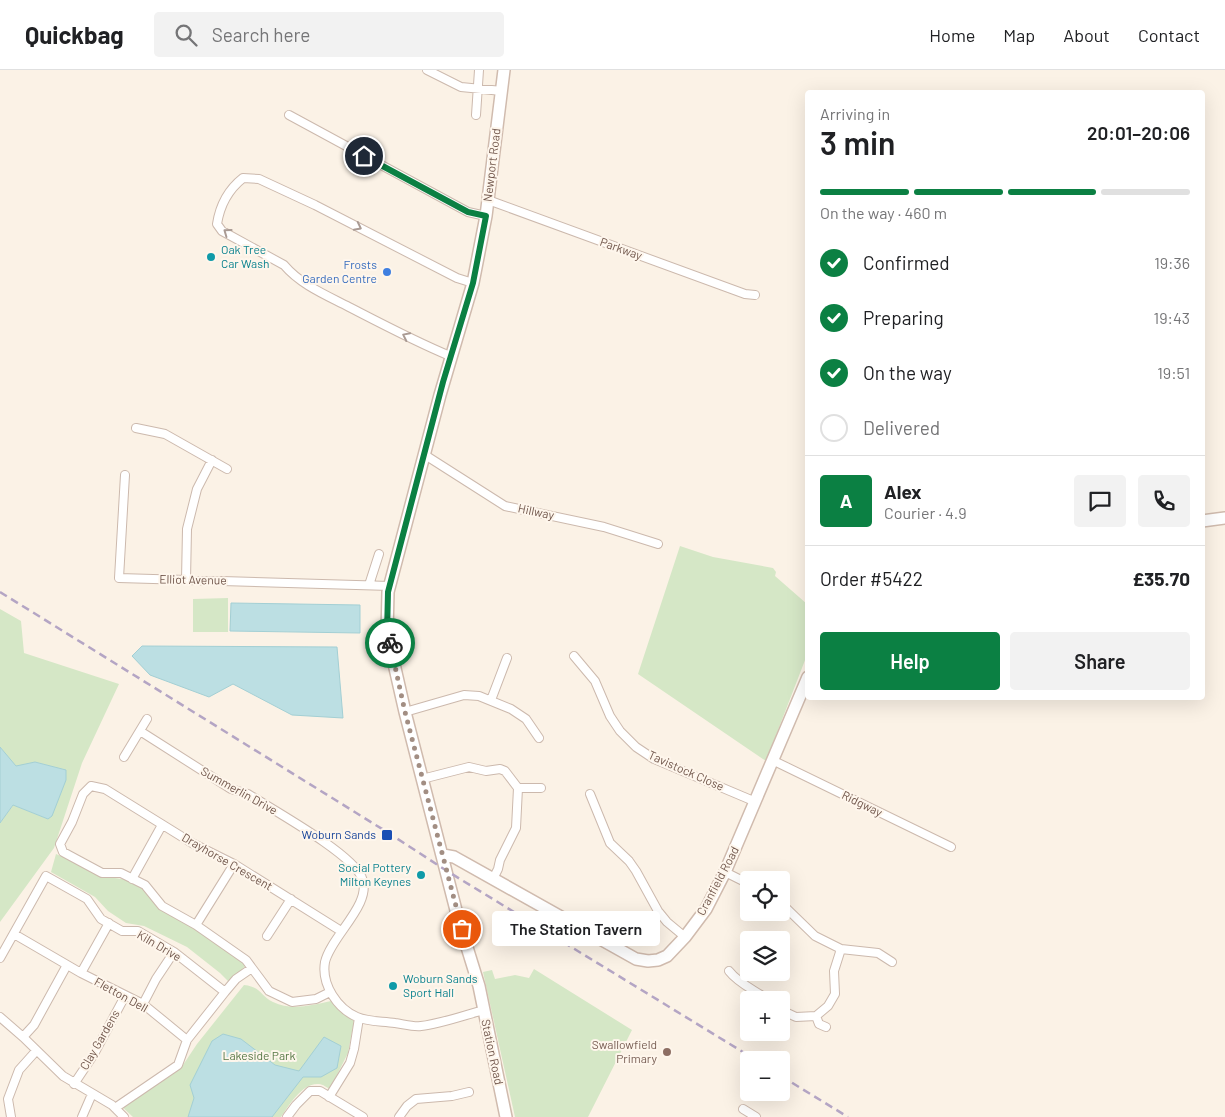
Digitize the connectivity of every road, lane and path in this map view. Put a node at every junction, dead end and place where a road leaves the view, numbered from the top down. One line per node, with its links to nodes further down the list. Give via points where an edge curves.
1 (427, 70): 4 (street, via 461,87)
2 (479, 70): 4 (street)
3 (504, 70): 5 (street, Newport Road)
4 (478, 88): 5 (street); 7 (street)
5 (502, 90): 8 (street, Newport Road)
6 (289, 115): 9 (street, via 468,212)
7 (476, 115)
8 (488, 200): 9 (street, Newport Road); 11 (street, Parkway)
9 (486, 216): 10 (street, Newport Road)
10 (473, 283): 12 (street, Newport Road); 12 (street, one-way to 10, via 311,287 284,265 222,231 217,224 219,213 232,187 244,178 259,179)
11 (755, 295)
12 (450, 356): 14 (street, Newport Road)
13 (136, 428): 15 (street, via 165,434)
14 (425, 455): 20 (street, Hillway, via 505,506 604,527); 24 (street, Newport Road)
15 (212, 460): 16 (street); 22 (street, via 197,490 187,529)
16 (227, 468)
17 (125, 475): 22 (street, Elliot Avenue, via 119,578)
18 (1225, 518): 19 (street)
19 (1205, 521)
20 (658, 544)
21 (378, 554): 23 (street)
22 (186, 580): 23 (street, Elliot Avenue)
23 (369, 585): 24 (street, Elliot Avenue)
24 (390, 586): 29 (street, Newport Road, via 387,633)
25 (574, 656): 39 (street, Tavistock Close, via 595,681 620,731 636,747 654,759)
26 (507, 658): 28 (street)
27 (805, 684): 34 (street, Cranfield Road)
28 (491, 700): 29 (street, via 464,695); 32 (street, via 526,719)
29 (405, 712): 35 (street, Newport Road)
30 (147, 719): 31 (street)
31 (140, 731): 33 (street); 53 (street, Summerlin Drive, via 231,790 248,794 354,864 364,881 365,891)
32 (539, 738)
33 (124, 757)
34 (772, 760): 39 (street, Cranfield Road); 41 (street, Ridgway)
35 (422, 779): 36 (street, via 469,767 486,771 500,769); 42 (street, Newport Road)
36 (518, 788): 37 (street); 47 (street, via 516,828)
37 (541, 788)
38 (590, 794): 56 (street, via 610,842 636,871 658,911)
39 (756, 802): 45 (street, Cranfield Road)
40 (162, 825): 43 (street, Drayhorse Crescent); 46 (street); 46 (street, Drayhorse Crescent, via 104,789 91,786 83,794 60,844 63,852 102,873 120,873)
41 (952, 847)
42 (443, 855): 44 (street, Newport Road); 47 (street, Cranfield Road, via 454,857)
43 (234, 864): 49 (street, Drayhorse Crescent); 52 (street)
44 (447, 870): 70 (street, Station Road)
45 (725, 872): 48 (street); 56 (street, Cranfield Road, via 706,908)
46 (132, 879): 52 (street, Drayhorse Crescent, via 145,885 162,906)
47 (493, 879): 56 (street, Cranfield Road, via 636,958 658,960 667,956)
48 (740, 880)
49 (291, 899): 53 (street, Drayhorse Crescent); 55 (street)
50 (790, 912): 57 (street, via 815,936)
51 (109, 923): 54 (street, Kiln Drive, via 101,919 87,900 46,876); 58 (street, Kiln Drive, via 122,931 138,931); 64 (street)
52 (196, 925): 62 (street, Drayhorse Crescent, via 246,960)
53 (341, 931): 67 (street, Summerlin Drive, via 325,963)
54 (14, 934): 59 (street); 61 (street, Fletton Dell)
55 (267, 936)
56 (685, 937)
57 (841, 949): 60 (street, via 878,953); 72 (street, via 834,971 835,994 828,1006)
58 (174, 952): 66 (street, Kiln Drive); 69 (street)
59 (0, 958)
60 (892, 962)
61 (67, 965): 64 (street, Fletton Dell); 76 (street, via 34,1025)
62 (252, 968): 66 (street); 67 (street, Drayhorse Crescent, via 269,991 292,1002 316,999)
63 (729, 971): 65 (street, via 736,980)
64 (81, 973): 68 (street, Fletton Dell)
65 (755, 991)
66 (225, 992): 77 (street)
67 (330, 992): 74 (street, Summerlin Drive, via 344,1010)
68 (125, 996): 69 (street, Fletton Dell); 79 (street, Clay Gardens)
69 (143, 1004): 77 (street, Fletton Dell)
70 (484, 1010): 74 (street, Summerlin Drive, via 420,1026); 91 (street, Station Road)
71 (790, 1014): 72 (street)
72 (816, 1016): 75 (street, via 819,1024)
73 (0, 1017): 76 (street)
74 (359, 1018): 82 (street, via 350,1063)
75 (826, 1027)
76 (23, 1037): 78 (street)
77 (187, 1040): 83 (street, via 178,1065)
78 (36, 1051): 79 (street); 85 (street, via 19,1070 8,1098)
79 (74, 1084): 81 (street)
80 (469, 1092): 90 (street, via 416,1099)
81 (92, 1094): 83 (street); 86 (street)
82 (329, 1097): 88 (street, via 320,1091 310,1091); 89 (street)
83 (115, 1108): 87 (street)
84 (743, 1109): 92 (street)
85 (11, 1117)
86 (82, 1117)
87 (124, 1117)
88 (287, 1117)
89 (363, 1117)
90 (399, 1117)
91 (506, 1117)
92 (756, 1117)

